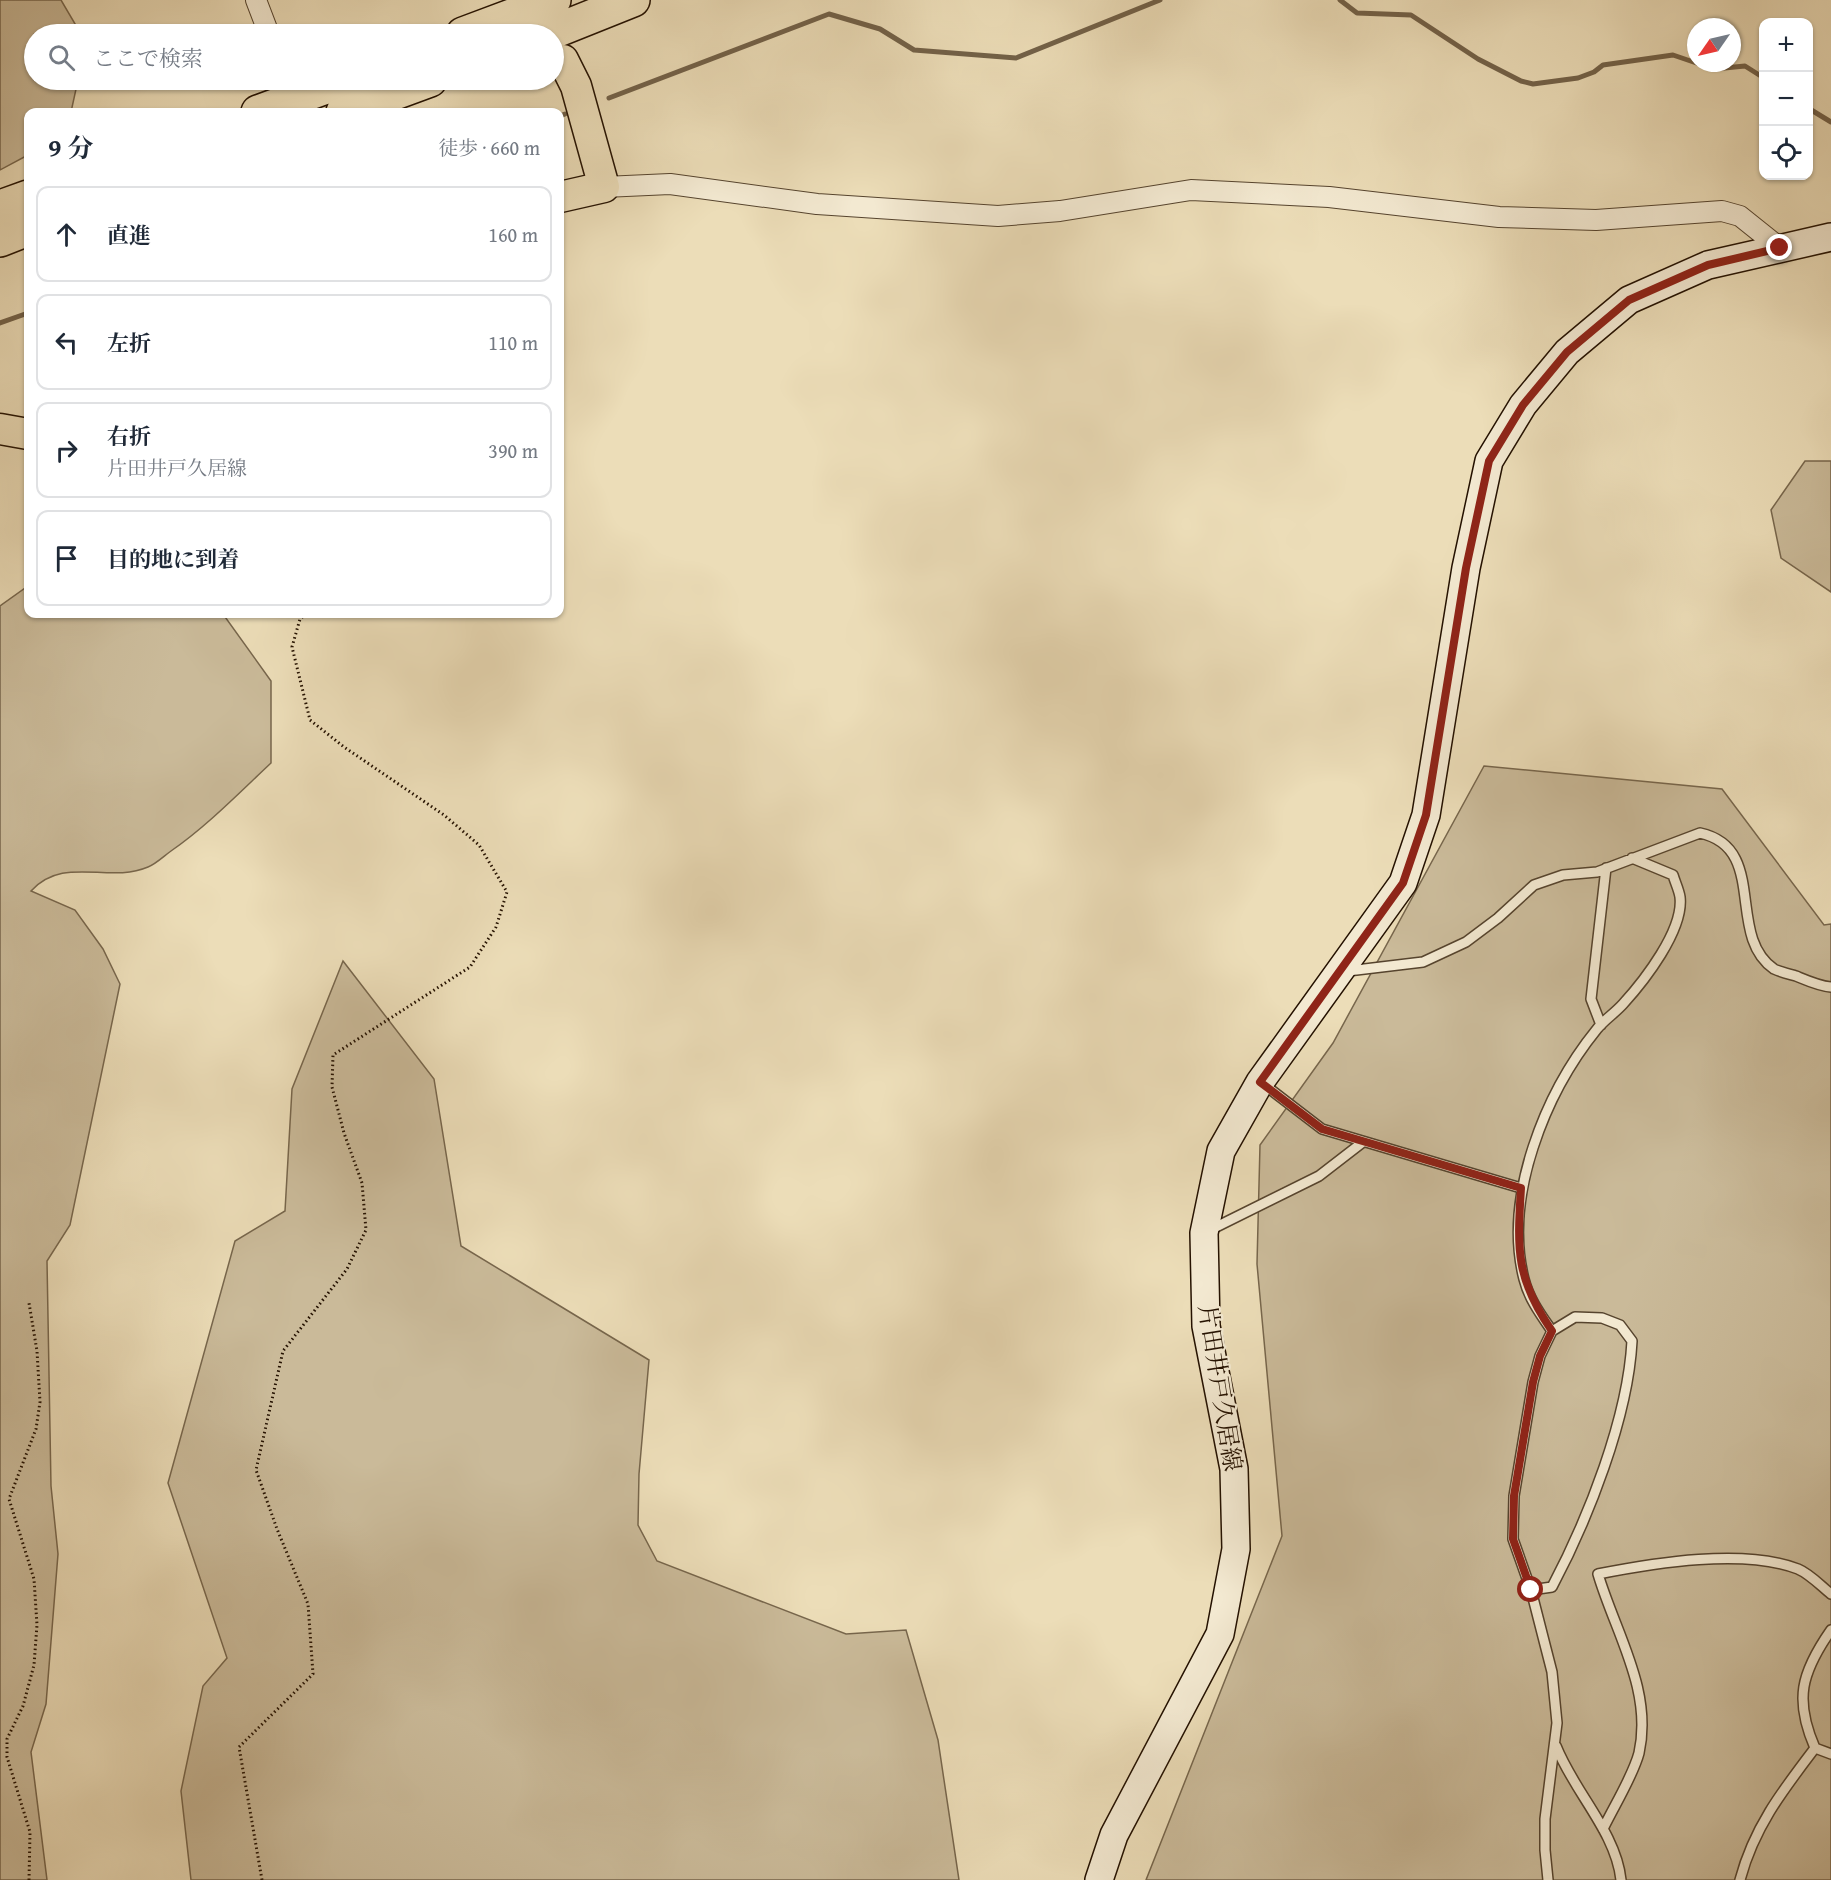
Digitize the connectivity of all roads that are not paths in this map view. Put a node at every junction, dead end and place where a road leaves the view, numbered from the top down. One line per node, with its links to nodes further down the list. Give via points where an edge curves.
1 (256, 0): 4 (street)
2 (554, 0): 5 (highway)
3 (633, 0): 6 (highway)
4 (265, 24)
5 (490, 24)
6 (564, 42)
7 (564, 64): 12 (main road, via 576,86)
8 (318, 90): 10 (highway)
9 (403, 90): 11 (highway)
10 (269, 108)
11 (354, 108)
12 (603, 187): 13 (main road); 19 (street, via 670,184 817,204 998,216 1060,211 1191,190 1329,197 1499,217 1596,220 1722,211 1740,216)
13 (564, 195)
14 (24, 198): 15 (highway)
15 (0, 207)
16 (24, 231): 18 (highway)
17 (1831, 237): 19 (main road, 片田井戸久居線)
18 (0, 240)
19 (1780, 248): 24 (main road, 片田井戸久居線, via 1708,265 1629,300 1567,352 1523,405 1500,442 1489,461 1466,568 1426,815 1403,883)
20 (0, 429): 21 (main road)
21 (24, 433)
22 (1632, 858): 23 (lane); 25 (lane, via 1700,833 1716,837 1734,852 1742,876 1750,934 1759,952 1774,969); 26 (lane, via 1673,875 1680,897 1679,914 1660,956 1624,1003)
23 (1606, 868): 24 (lane, via 1563,875 1534,885 1466,942 1423,962); 26 (lane, via 1591,999)
24 (1339, 971): 27 (main road, 片田井戸久居線)
25 (1831, 987)
26 (1601, 1025): 29 (lane, via 1550,1100)
27 (1260, 1082): 28 (lane, via 1322,1129); 30 (main road, 片田井戸久居線, via 1221,1151)
28 (1364, 1142): 29 (lane); 30 (lane, via 1319,1176)
29 (1521, 1188): 31 (lane, via 1518,1233 1524,1279 1533,1304)
30 (1204, 1233): 39 (main road, 片田井戸久居線, via 1206,1326 1234,1469 1236,1549 1220,1634 1114,1835)
31 (1552, 1331): 32 (lane, via 1533,1382 1514,1496 1513,1539); 32 (lane, via 1575,1317 1602,1318 1620,1325 1632,1341 1631,1358 1616,1430 1572,1550 1552,1587)
32 (1531, 1590): 35 (lane, via 1552,1672)
33 (1831, 1594): 38 (lane, via 1800,1570 1759,1559 1655,1563 1598,1574 1627,1647 1639,1699 1641,1730 1638,1755)
34 (1831, 1630): 36 (lane, via 1804,1680 1804,1723)
35 (1555, 1744): 38 (lane, via 1567,1774); 40 (lane, via 1545,1819)
36 (1815, 1748): 37 (lane); 42 (lane, via 1771,1804)
37 (1831, 1754)
38 (1604, 1829): 41 (lane, via 1614,1849)
39 (1099, 1880)
40 (1548, 1880)
41 (1621, 1880)
42 (1740, 1880)

